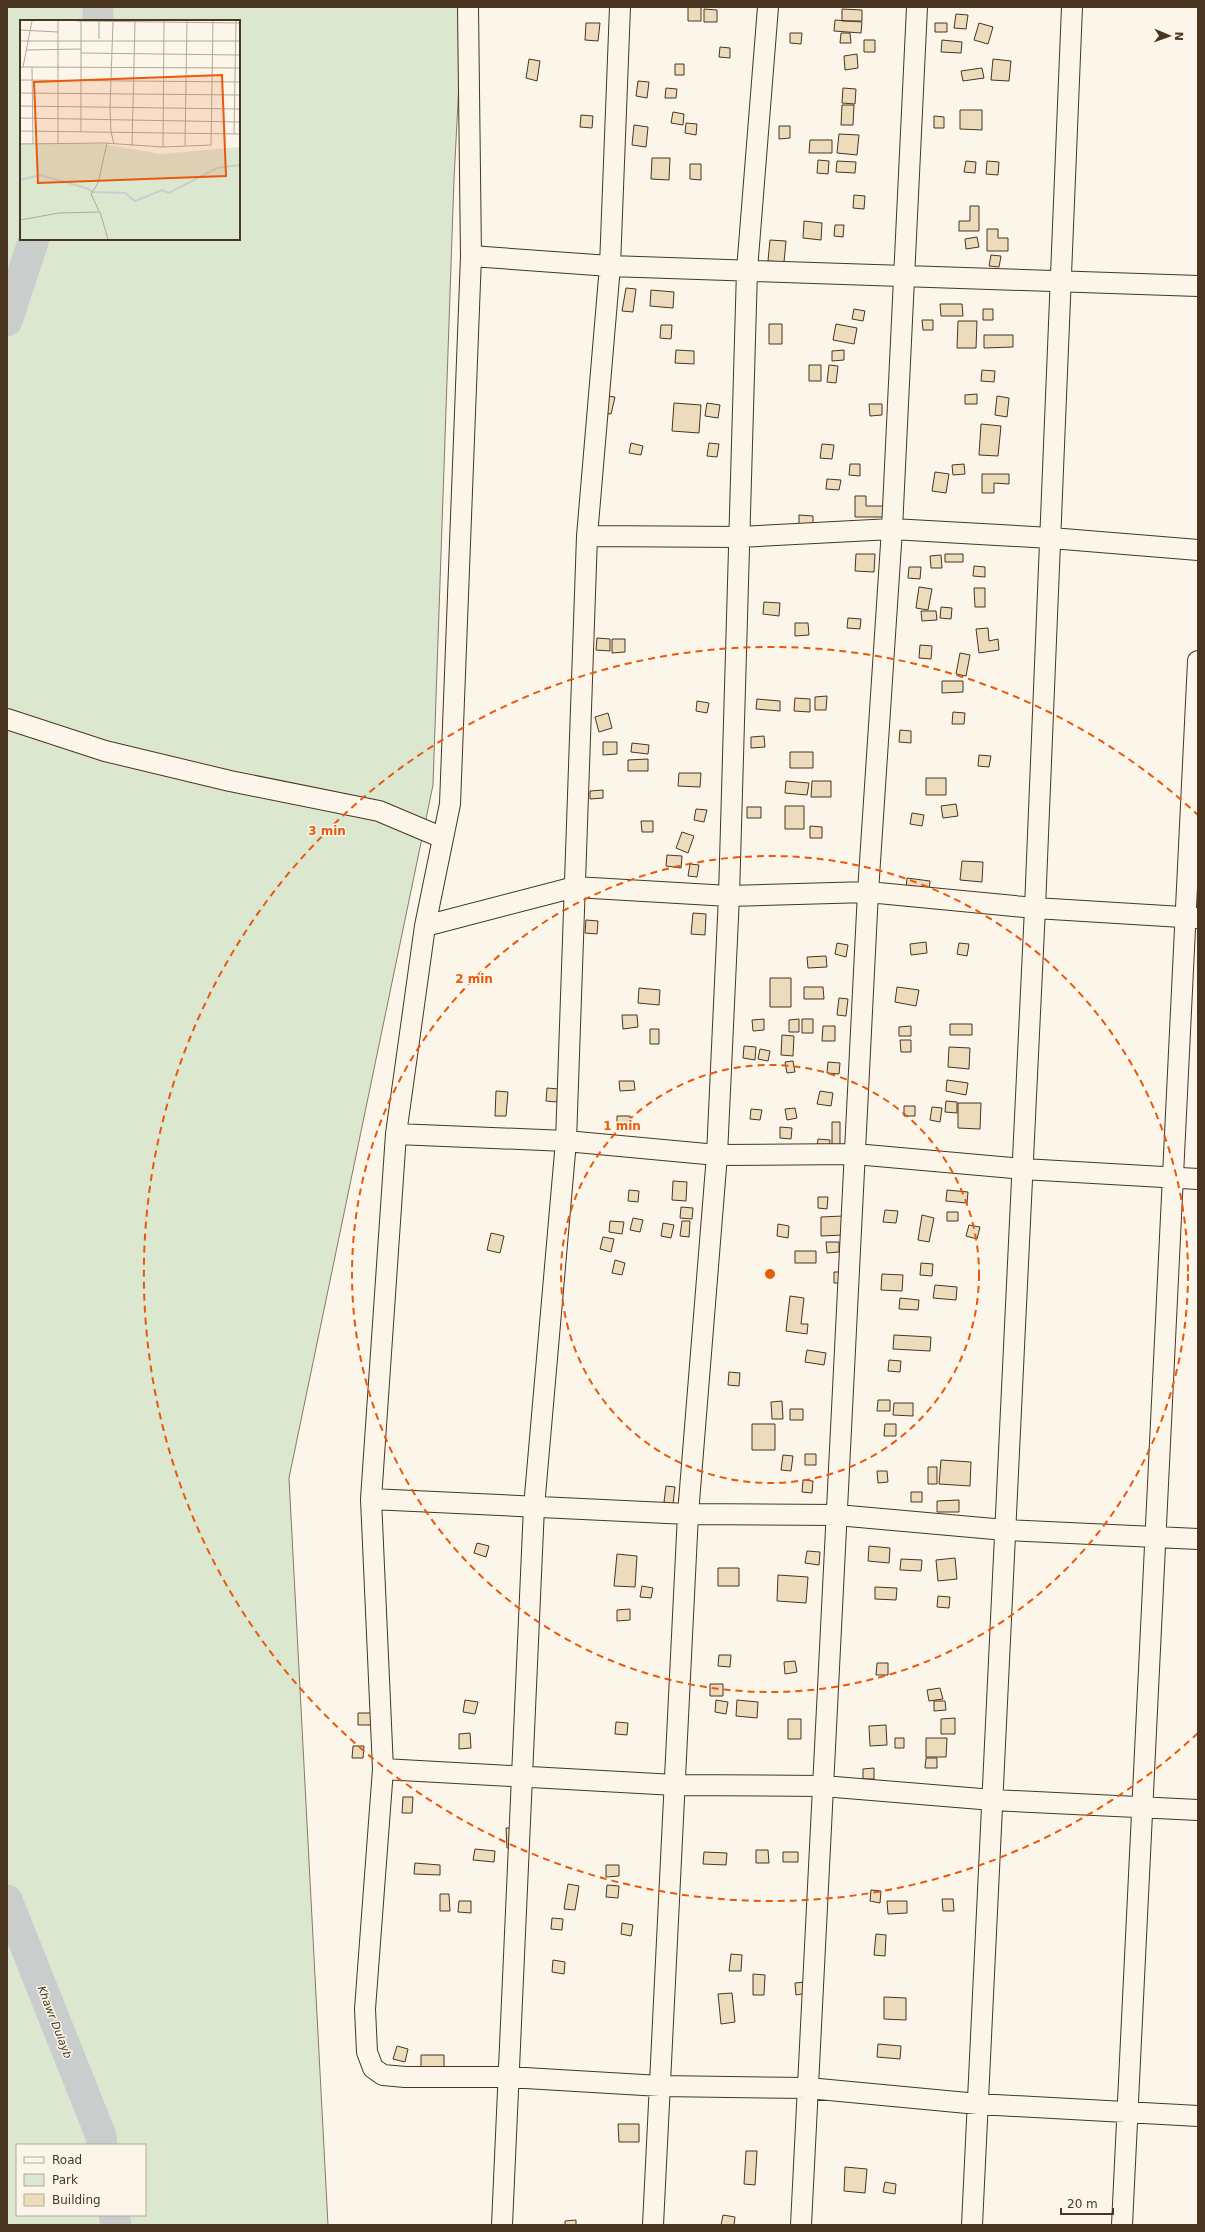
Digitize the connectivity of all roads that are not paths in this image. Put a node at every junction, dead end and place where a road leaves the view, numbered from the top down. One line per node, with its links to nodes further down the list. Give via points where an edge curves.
1 (468, 7): 6 (street)
2 (620, 7): 7 (street)
3 (768, 7): 8 (street)
4 (917, 7): 9 (street)
5 (1072, 7): 10 (street)
6 (470, 256): 7 (street); 19 (street, via 450,804)
7 (610, 266): 8 (street); 13 (street)
8 (747, 270): 9 (street); 14 (street)
9 (905, 274): 10 (street); 12 (street)
10 (1062, 281): 11 (street); 15 (street)
11 (1198, 286)
12 (892, 529): 14 (street); 15 (street); 21 (street)
13 (588, 536): 14 (street); 20 (street)
14 (739, 537): 22 (street)
15 (1051, 538): 16 (street); 23 (street)
16 (1198, 550)
17 (1198, 661): 24 (street)
18 (7, 719): 19 (street, via 105,751 230,781 378,811)
19 (443, 838): 25 (street)
20 (575, 887): 22 (street); 25 (street); 27 (street)
21 (868, 892): 22 (street); 23 (street); 28 (street)
22 (729, 896): 29 (street)
23 (1035, 908): 24 (street); 30 (street)
24 (1192, 918): 31 (street)
25 (425, 926): 26 (street)
26 (396, 1134): 27 (street); 33 (street)
27 (566, 1141): 29 (street); 34 (street)
28 (855, 1154): 29 (street); 30 (street); 36 (street)
29 (717, 1155): 35 (street)
30 (1023, 1169): 31 (street); 37 (street)
31 (1173, 1178): 32 (street); 38 (street)
32 (1198, 1179)
33 (371, 1499): 34 (street); 40 (street)
34 (534, 1507): 35 (street); 41 (street)
35 (688, 1514): 36 (street); 42 (street)
36 (837, 1515): 37 (street); 43 (street)
37 (1006, 1530): 38 (street); 44 (street)
38 (1155, 1537): 39 (street); 45 (street)
39 (1198, 1539)
40 (383, 1769): 41 (street); 47 (street, via 365,2009 367,2052 373,2068 383,2075 405,2077)
41 (522, 1778): 42 (street); 47 (street)
42 (675, 1785): 43 (street); 48 (street)
43 (823, 1786): 44 (street); 49 (street)
44 (993, 1800): 45 (street); 50 (street)
45 (1142, 1807): 46 (street); 51 (street)
46 (1198, 1810)
47 (508, 2077): 48 (street); 53 (street)
48 (660, 2086): 49 (street); 54 (street)
49 (808, 2088): 50 (street); 55 (street)
50 (978, 2104): 51 (street); 56 (street)
51 (1128, 2112): 52 (street); 57 (street)
52 (1198, 2116)
53 (502, 2225)
54 (653, 2225)
55 (801, 2225)
56 (972, 2225)
57 (1122, 2225)

